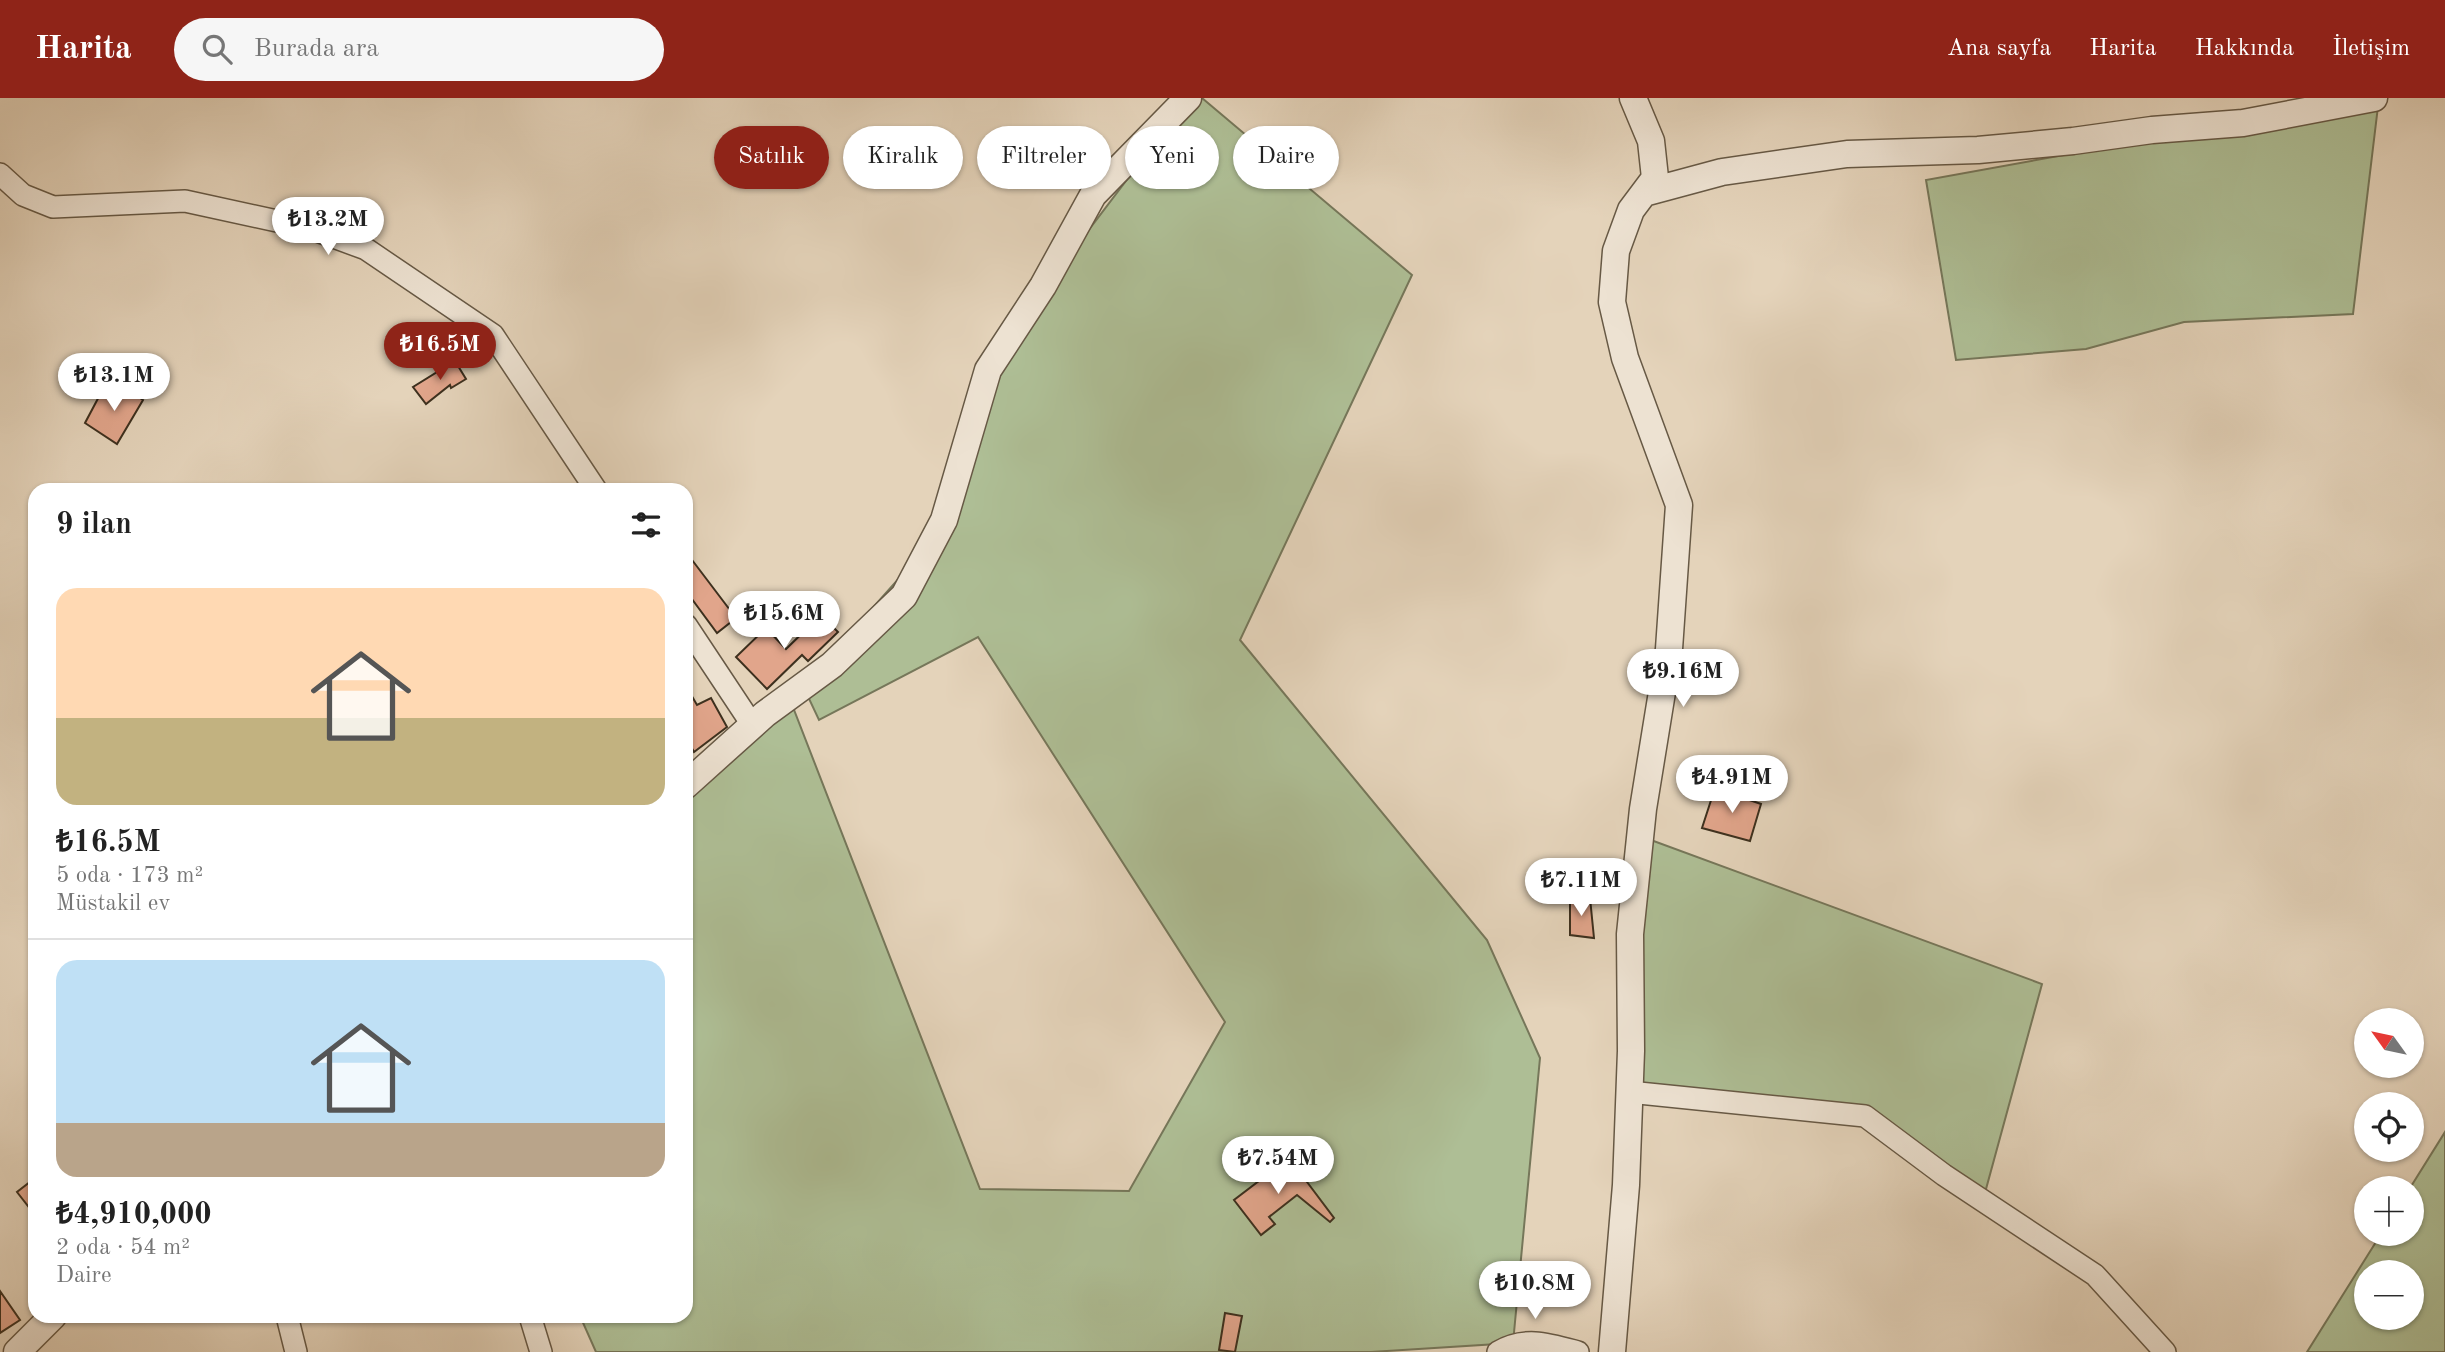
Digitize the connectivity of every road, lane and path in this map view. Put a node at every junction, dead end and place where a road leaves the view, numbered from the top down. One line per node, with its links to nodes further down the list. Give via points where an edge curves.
1 (1188, 98): 8 (street, via 1093,195 988,370 944,520 904,596 832,665)
2 (1633, 98): 5 (street, via 1651,141 1655,178)
3 (2374, 98): 5 (street, via 2243,123 1978,150 1847,154 1723,172)
4 (0, 174): 6 (street, via 23,195 53,207 185,201 309,228 366,249 493,335)
5 (1644, 193): 10 (street, via 1631,210 1616,251 1612,302 1625,358 1679,506 1669,649 1643,809 1630,934)
6 (591, 483)
7 (693, 636): 8 (street)
8 (752, 726): 9 (street)
9 (693, 779)
10 (1629, 1092): 19 (street); 20 (street, via 1865,1116 1944,1175 2095,1275)
11 (46, 1323): 14 (street)
12 (289, 1323): 15 (street)
13 (532, 1323): 16 (street)
14 (17, 1352)
15 (296, 1352)
16 (541, 1352)
17 (1498, 1352): 18 (street, via 1513,1343 1542,1342)
18 (1578, 1352)
19 (1612, 1352)
20 (2165, 1352)

